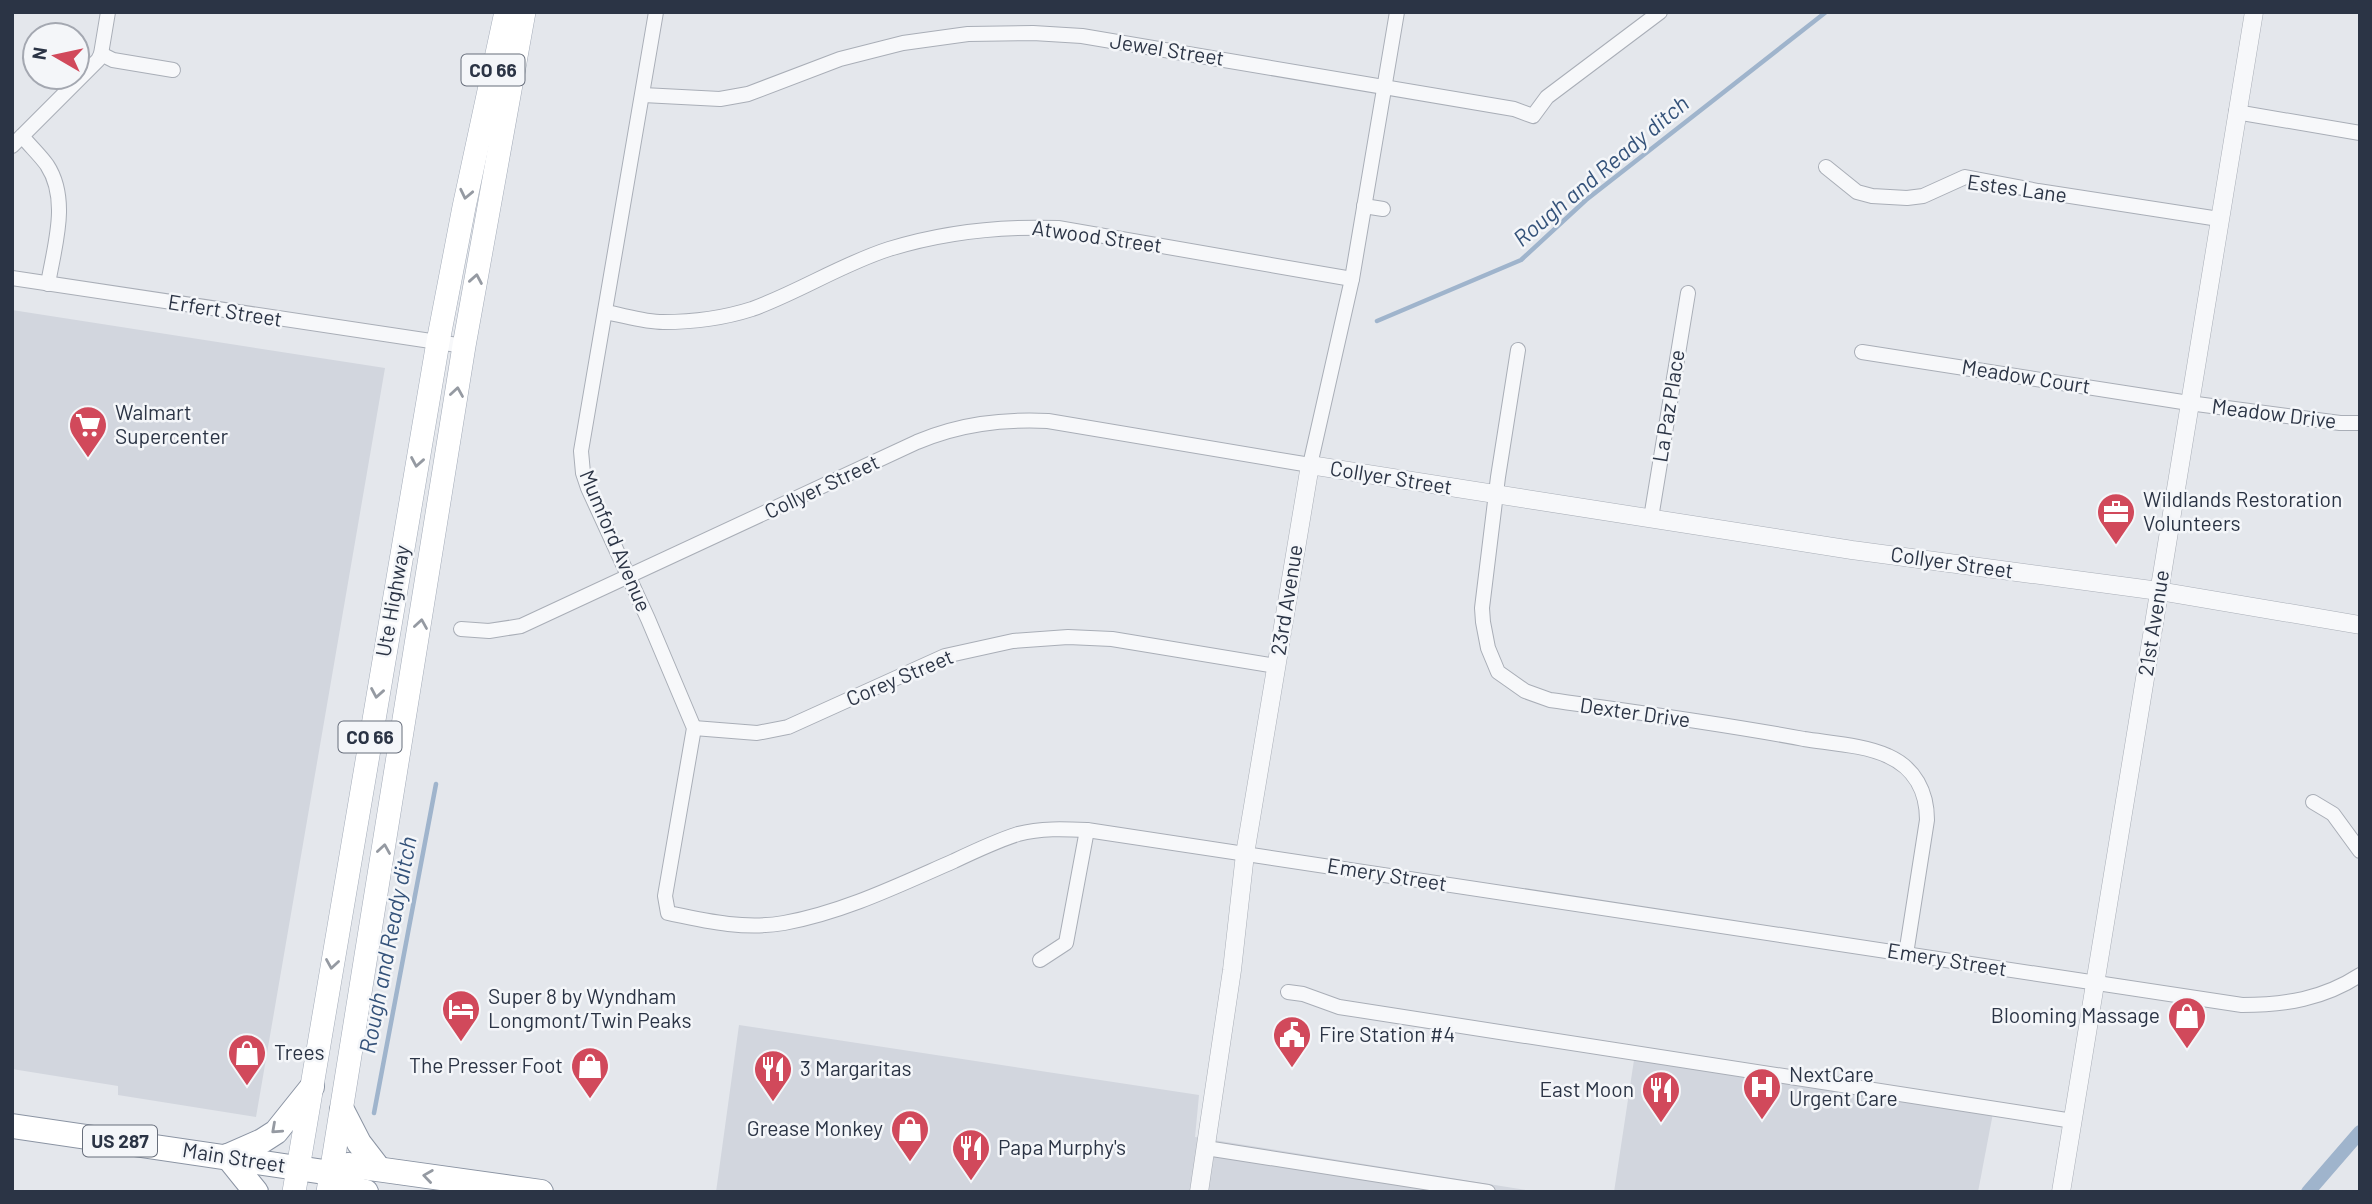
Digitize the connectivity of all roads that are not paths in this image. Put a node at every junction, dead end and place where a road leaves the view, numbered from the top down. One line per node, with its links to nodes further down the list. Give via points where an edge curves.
1 (108, 12): 8 (street)
2 (506, 12): 24 (main road, Ute Highway / CO 66, one-way to 24)
3 (524, 12): 25 (main road, Ute Highway / CO 66, one-way to 3)
4 (656, 12): 11 (street, Mumford Avenue)
5 (1397, 12): 10 (street, 23rd Avenue)
6 (1660, 12): 10 (street, Jewel Street, via 1548,97 1532,116)
7 (2254, 12): 12 (street, 21st Avenue)
8 (102, 54): 9 (street, via 113,60); 14 (street)
9 (173, 69)
10 (1384, 86): 11 (street, Jewel Street, via 1082,36 1033,33 968,34 903,43 720,99); 16 (street, 23rd Avenue)
11 (643, 95): 23 (street, Mumford Avenue)
12 (2236, 112): 13 (street); 18 (street, 21st Avenue)
13 (2360, 133)
14 (17, 141): 21 (street, via 48,167 57,190 59,211)
15 (1826, 167): 18 (street, Estes Lane, via 1857,192 1872,196 1923,196 1965,177)
16 (1364, 206): 17 (street); 20 (street, 23rd Avenue)
17 (1383, 209)
18 (2219, 219): 28 (street, 21st Avenue)
19 (12, 278): 21 (street, Erfert Street)
20 (1352, 279): 23 (street, Atwood Street, via 1058,228 1013,227 950,234 891,248 753,309 720,317 661,322); 30 (street, 23rd Avenue)
21 (48, 284): 24 (street, Erfert Street)
22 (1688, 293): 32 (street, La Paz Place)
23 (605, 312): 33 (street, Mumford Avenue, via 581,451 588,488)
24 (438, 342): 25 (street, Erfert Street); 48 (main road, Ute Highway / CO 66, one-way to 48)
25 (464, 346): 49 (main road, Ute Highway / CO 66, one-way to 25)
26 (1518, 350): 31 (street, Dexter Drive)
27 (1863, 352): 28 (street, Meadow Court)
28 (2189, 403): 29 (street, Meadow Drive); 34 (street, 21st Avenue)
29 (2360, 423)
30 (1310, 465): 31 (street, Collyer Street); 33 (street, Collyer Street, via 1048,421 1015,419 965,425 916,442); 37 (street, 23rd Avenue)
31 (1497, 495): 32 (street, Collyer Street); 43 (street, Dexter Drive, via 1483,621 1498,672 1525,691 1550,700 1877,752 1910,772 1927,802 1927,820)
32 (1651, 518): 34 (street, Collyer Street)
33 (629, 576): 36 (street, Collyer Street, via 521,626); 38 (street, Mumford Avenue)
34 (2159, 591): 35 (street, Collyer Street); 46 (street, 21st Avenue)
35 (2360, 625)
36 (461, 629)
37 (1276, 666): 38 (street, Corey Street, via 1112,639 1013,641 946,656 788,727 757,733); 42 (street, 23rd Avenue)
38 (694, 729): 40 (street, Emery Street, via 665,896 668,914 749,925 823,915 1020,834)
39 (2313, 802): 41 (street, via 2333,814)
40 (1087, 830): 42 (street, Emery Street); 44 (street, via 1066,943)
41 (2360, 850)
42 (1245, 854): 43 (street, Emery Street); 52 (street, 23rd Avenue)
43 (1906, 954): 46 (street, Emery Street)
44 (1040, 960)
45 (2360, 975): 46 (street, Emery Street, via 2319,996 2276,1005 2242,1005)
46 (2095, 982): 50 (street, 21st Avenue)
47 (1288, 992): 50 (street, via 1339,1007)
48 (312, 1087): 53 (highway, one-way to 53, via 276,1132); 55 (main road, Ute Highway / CO 66)
49 (342, 1110): 54 (highway); 56 (main road, Ute Highway / CO 66)
50 (2073, 1121): 62 (street, 21st Avenue)
51 (12, 1126): 53 (highway, Main Street / US 287)
52 (1206, 1148): 60 (street, 23rd Avenue); 61 (street)
53 (227, 1156): 55 (highway, Main Street / US 287); 57 (highway)
54 (379, 1169): 56 (highway, Main Street / US 287, via 348,1164); 59 (highway, Main Street / US 287, one-way to 54)
55 (296, 1180): 56 (highway, Main Street / US 287)
56 (329, 1182): 58 (highway, Main Street / US 287)
57 (256, 1192)
58 (366, 1192)
59 (541, 1192)
60 (1199, 1192)
61 (1488, 1192)
62 (2061, 1192)

